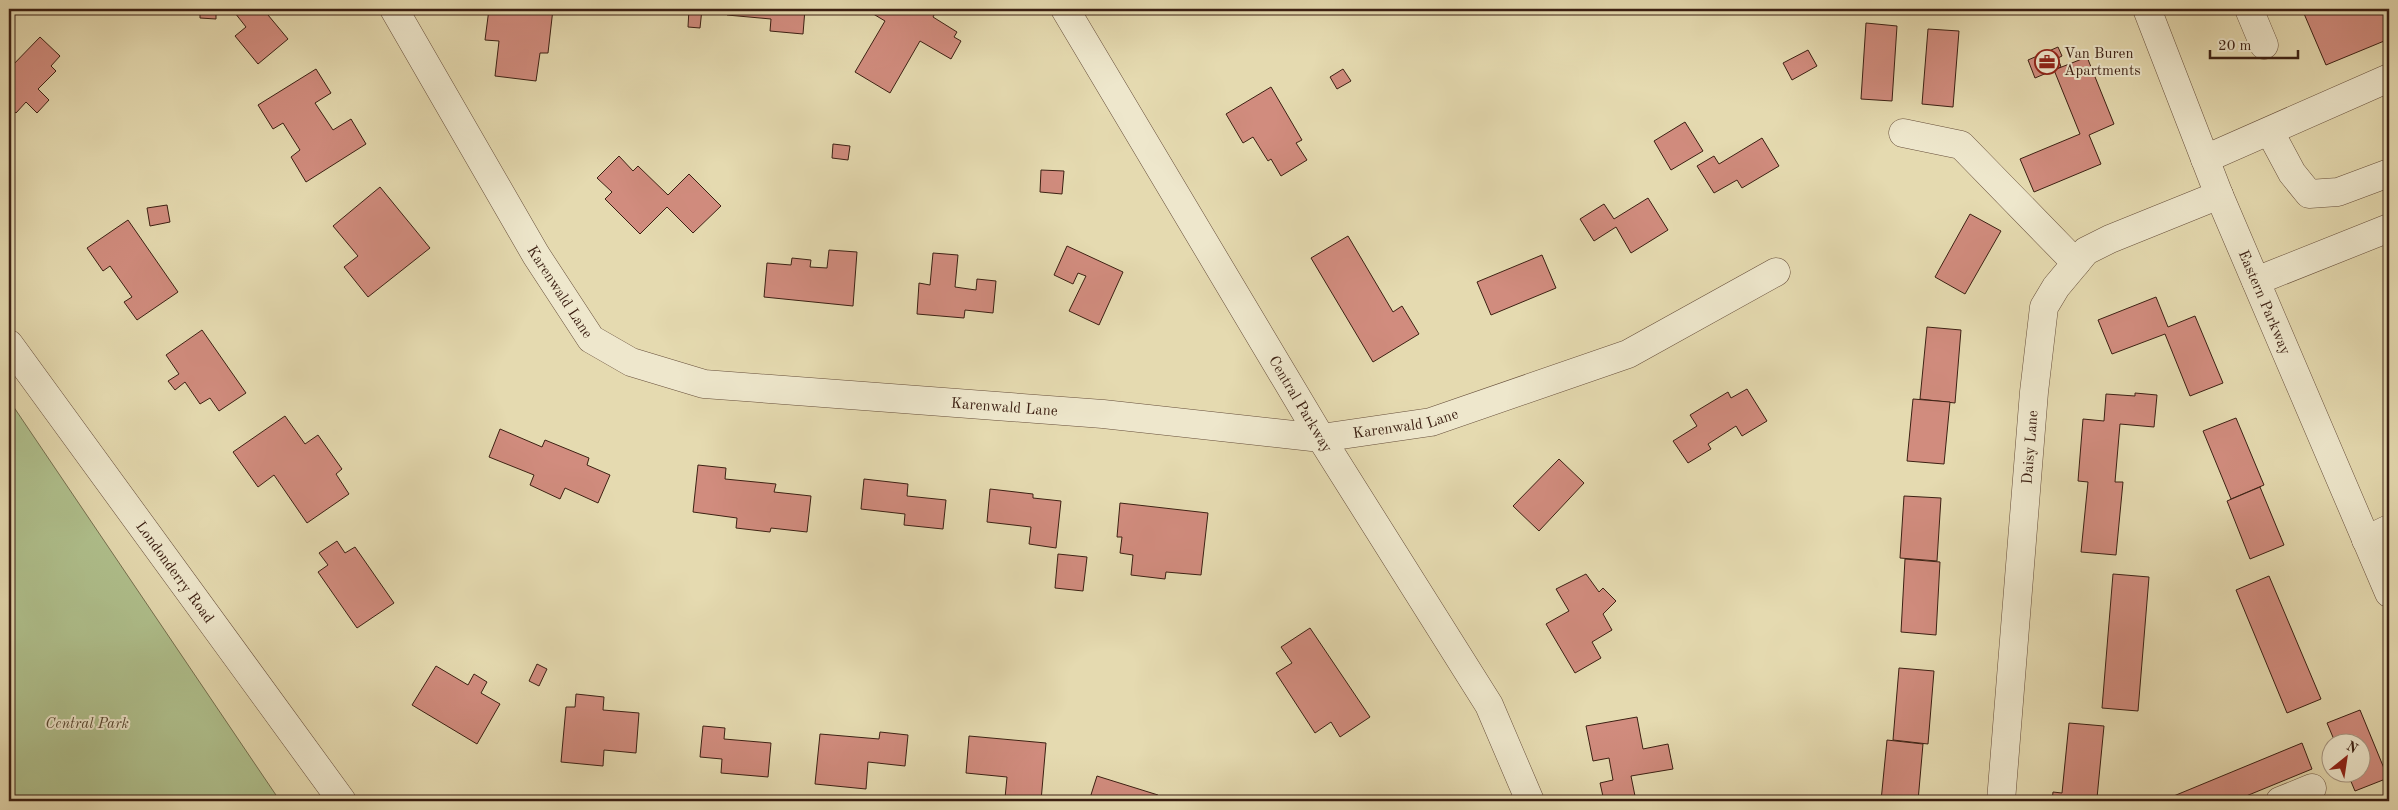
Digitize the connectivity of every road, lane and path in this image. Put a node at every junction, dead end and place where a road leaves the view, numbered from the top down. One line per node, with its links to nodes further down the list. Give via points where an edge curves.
1 (394, 9): 17 (street, Karenwald Lane, via 536,256 591,339 632,362 704,384 1103,414)
2 (1065, 9): 17 (street, Central Parkway)
3 (2147, 9): 9 (street, Eastern Parkway)
4 (2249, 9): 5 (street)
5 (2264, 45)
6 (2389, 78): 7 (street)
7 (2270, 132): 9 (street); 10 (street, via 2292,173 2309,194 2338,192)
8 (1903, 133): 13 (street, via 1961,145)
9 (2205, 159): 11 (street, Eastern Parkway)
10 (2389, 173)
11 (2219, 195): 13 (street, Daisy Lane, via 2110,239 2086,251); 15 (street, Eastern Parkway)
12 (2389, 229): 15 (street)
13 (2076, 263): 23 (street, Daisy Lane, via 2044,307 2041,327)
14 (1776, 272): 17 (street, Karenwald Lane, via 1628,354 1431,422)
15 (2256, 281): 18 (street, Eastern Parkway)
16 (9, 344): 21 (street, Londonderry Road)
17 (1322, 438): 22 (street, Central Parkway, via 1489,705)
18 (2378, 534): 19 (street, Eastern Parkway)
19 (2389, 593)
20 (2312, 788): 24 (street)
21 (342, 801)
22 (1530, 801)
23 (2001, 801)
24 (2280, 801)

